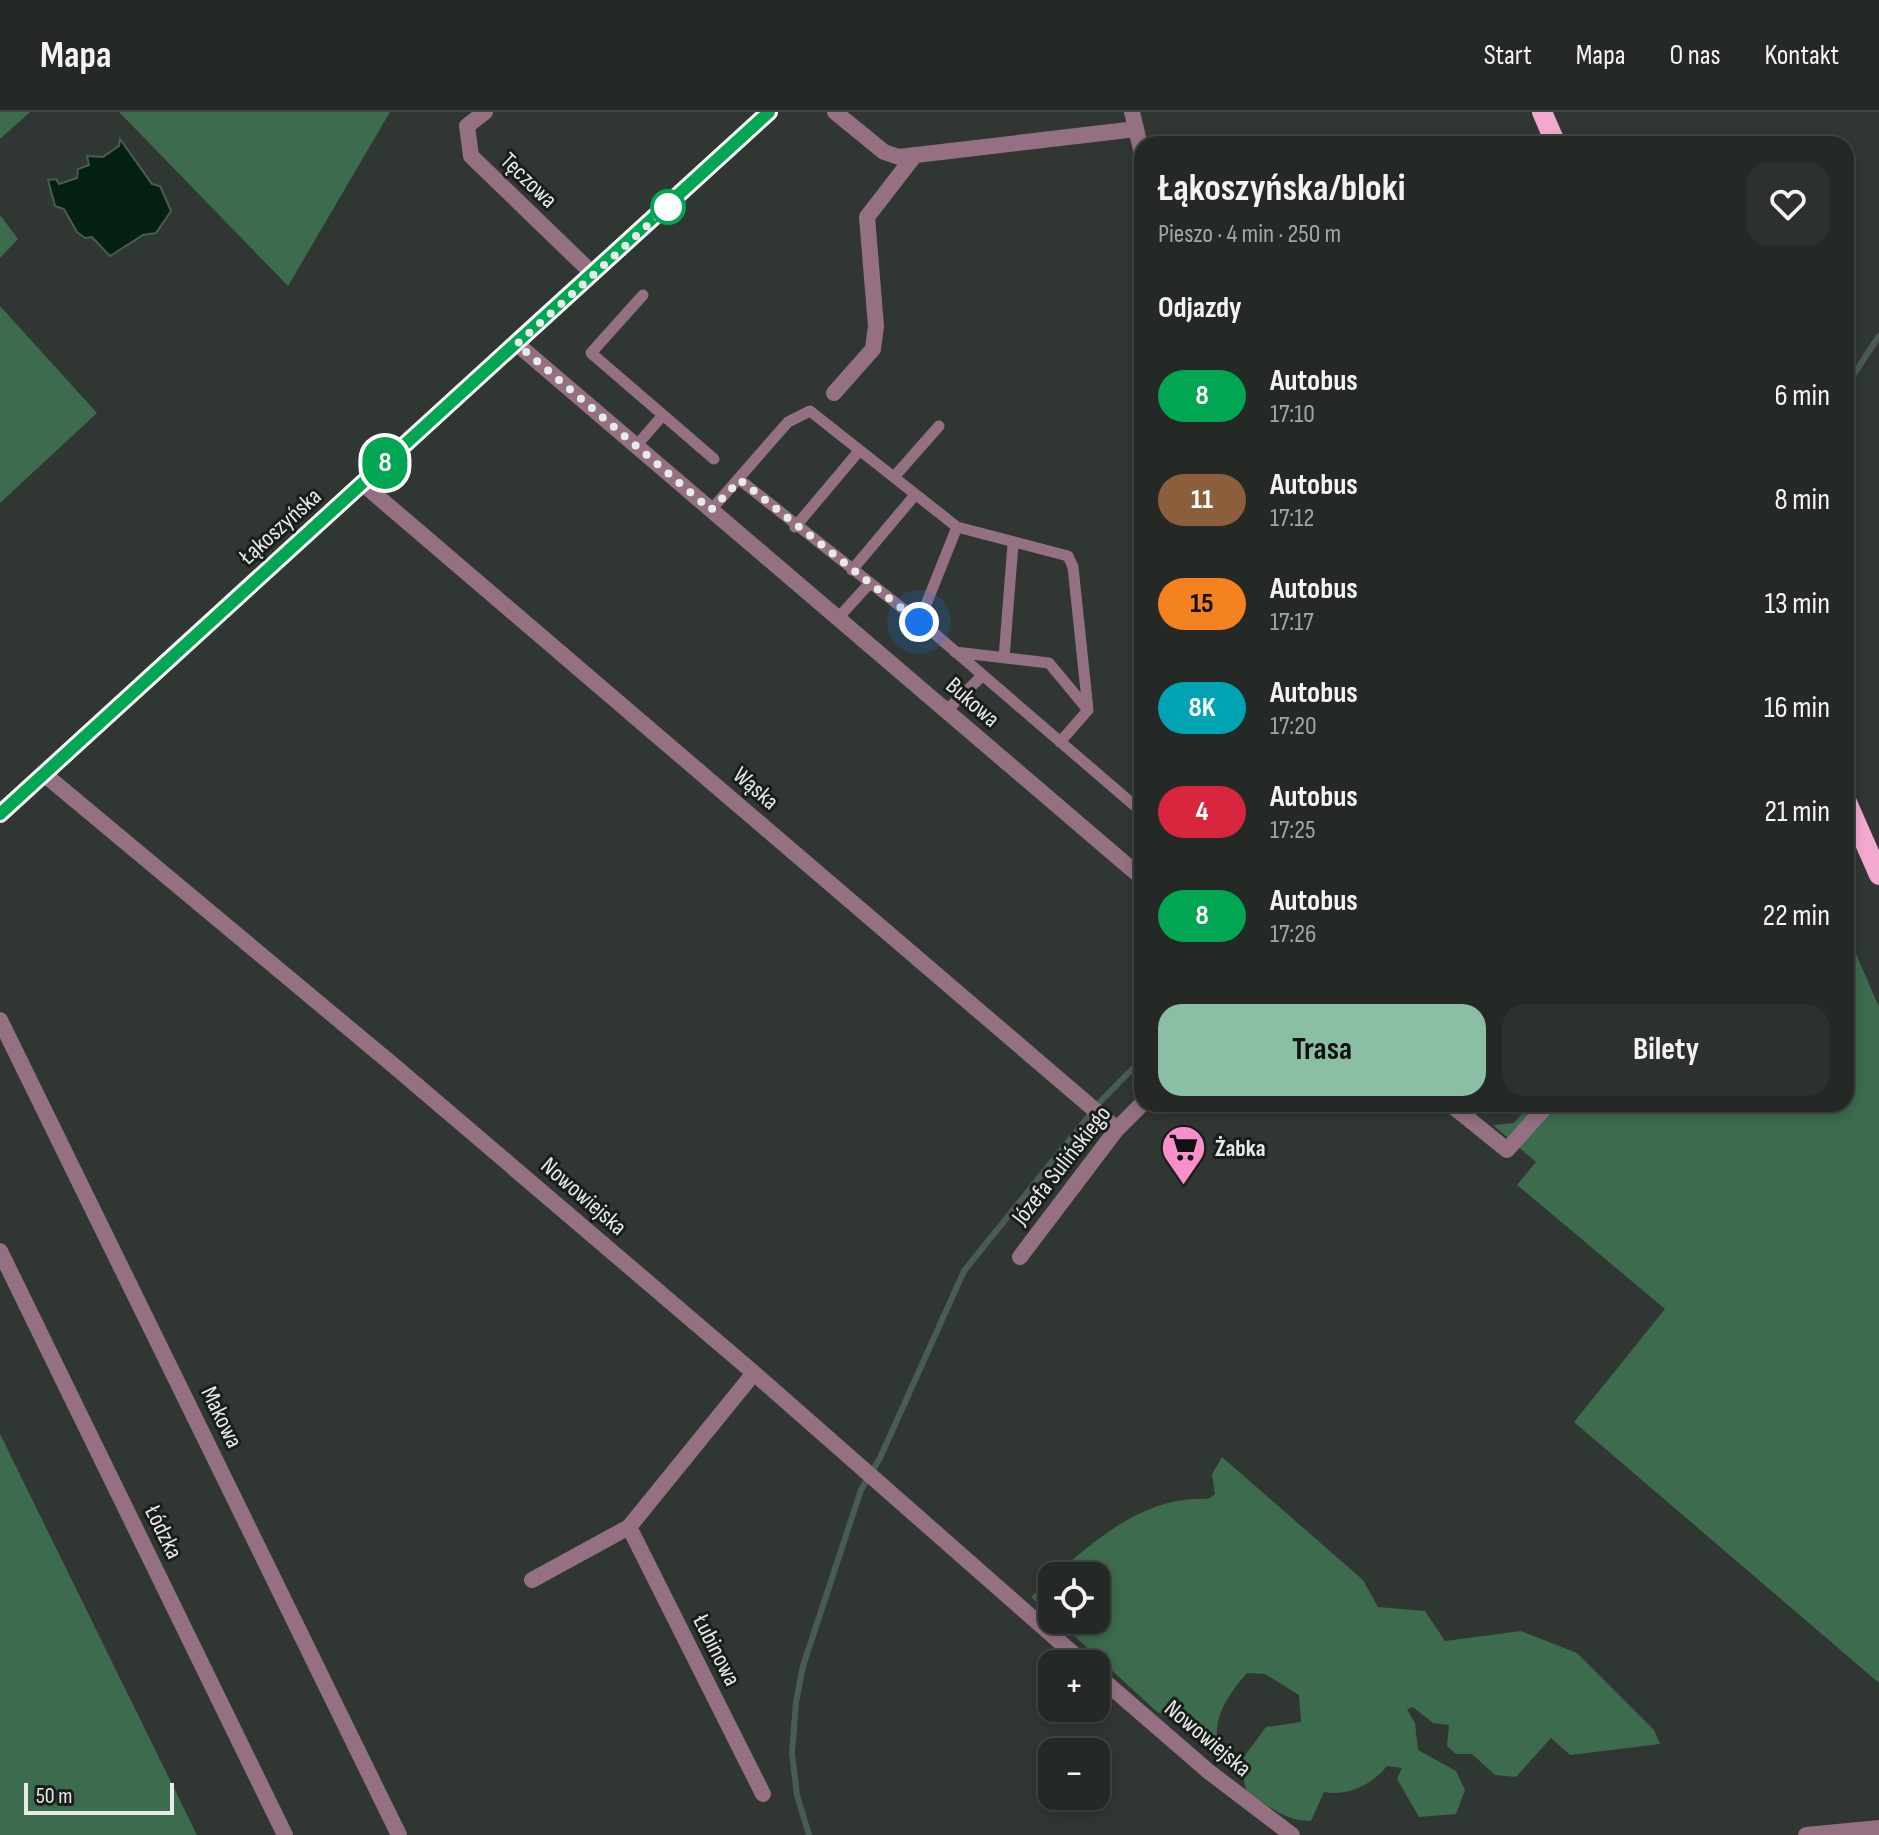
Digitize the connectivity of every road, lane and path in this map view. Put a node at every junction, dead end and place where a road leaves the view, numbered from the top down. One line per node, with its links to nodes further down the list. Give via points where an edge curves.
1 (485, 112): 10 (street, Tęczowa, via 467,126 471,156)
2 (770, 112): 10 (street, Łąkoszyńska)
3 (835, 112): 9 (street, via 884,152)
4 (1132, 112): 6 (street)
5 (1542, 112): 8 (main road)
6 (1136, 129): 7 (street); 9 (street)
7 (1138, 136)
8 (1552, 136)
9 (915, 155): 13 (street, via 867,217 876,326 873,349)
10 (593, 274): 12 (street, Łąkoszyńska)
11 (643, 295): 14 (lane, via 591,353)
12 (517, 344): 16 (street, Bukowa); 21 (street, Łąkoszyńska)
13 (834, 393)
14 (663, 415): 16 (lane); 18 (lane)
15 (939, 426): 19 (lane)
16 (636, 446): 23 (street, Bukowa)
17 (859, 451): 19 (lane); 20 (lane, via 810,411 801,413); 24 (lane)
18 (714, 459)
19 (894, 477): 22 (lane)
20 (740, 480): 23 (lane); 24 (lane)
21 (363, 484): 37 (street, Łąkoszyńska); 47 (street, Wąska)
22 (915, 495): 25 (lane); 27 (lane)
23 (711, 510): 29 (street, Bukowa)
24 (795, 527): 27 (lane)
25 (957, 527): 26 (lane); 30 (lane)
26 (1013, 544): 32 (lane); 35 (lane, via 1068,556 1073,567)
27 (852, 570): 28 (lane)
28 (869, 584): 29 (lane); 30 (lane)
29 (838, 618): 34 (street, Bukowa)
30 (919, 622): 31 (lane)
31 (955, 652): 32 (lane); 33 (lane)
32 (1004, 658): 35 (lane, via 1049,663)
33 (982, 676): 34 (lane); 36 (lane)
34 (947, 710): 41 (street, Bukowa)
35 (1088, 710): 36 (lane)
36 (1060, 742): 38 (lane)
37 (44, 774): 39 (street, Łąkoszyńska); 50 (street, Nowowiejska)
38 (1134, 805)
39 (0, 814)
40 (1854, 818): 42 (main road)
41 (1134, 871)
42 (1879, 875)
43 (0, 1020): 58 (street, Makowa)
44 (1134, 1112): 47 (street, Józefa Sulińskiego)
45 (1460, 1112): 46 (street, via 1507,1150)
46 (1541, 1112)
47 (1117, 1129): 49 (street, Józefa Sulińskiego)
48 (0, 1251): 57 (street, Łódzka)
49 (1020, 1257)
50 (754, 1373): 51 (street); 53 (street, Nowowiejska)
51 (629, 1527): 52 (street); 55 (street, Łubinowa)
52 (532, 1580)
53 (1069, 1650)
54 (1110, 1686): 59 (street, Nowowiejska)
55 (763, 1794)
56 (1879, 1828): 60 (street)
57 (285, 1835)
58 (399, 1835)
59 (1292, 1835)
60 (1806, 1835)

